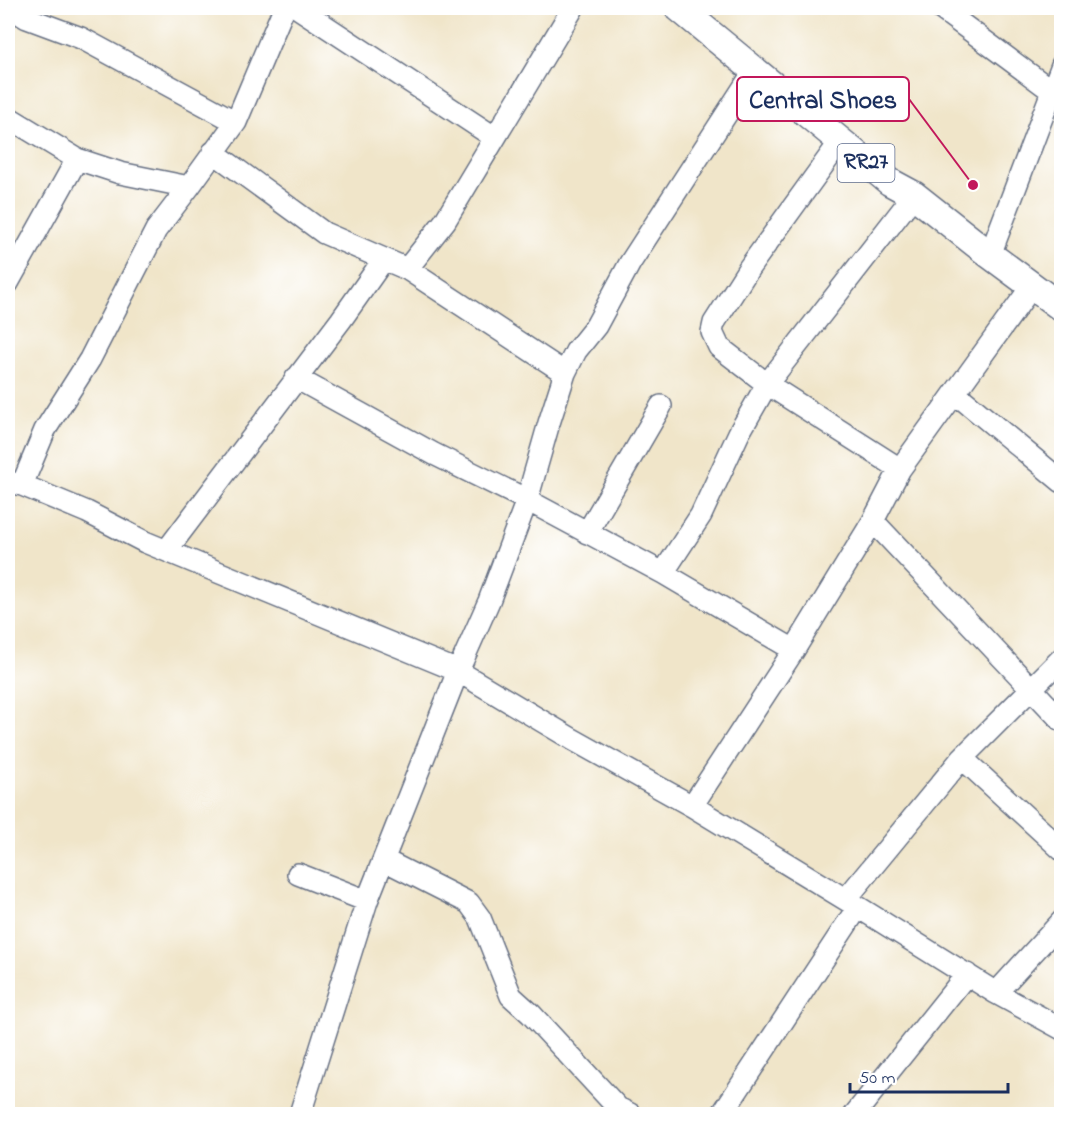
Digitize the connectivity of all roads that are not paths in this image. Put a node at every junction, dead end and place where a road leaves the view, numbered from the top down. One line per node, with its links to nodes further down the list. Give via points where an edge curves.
1 (11, 8): 11 (street, via 81,38)
2 (284, 8): 11 (street)
3 (298, 8): 12 (street)
4 (573, 8): 12 (street)
5 (679, 8): 8 (main road, RR27)
6 (940, 8): 9 (street)
7 (1062, 65): 9 (street)
8 (755, 70): 13 (main road, RR27); 24 (street, via 630,263)
9 (1052, 91): 18 (street)
10 (8, 117): 15 (street)
11 (236, 122): 14 (street)
12 (494, 137): 20 (street, via 446,221)
13 (840, 142): 17 (main road, RR27, via 890,182); 26 (street, via 749,267 714,323 712,332 719,347)
14 (213, 152): 16 (street); 19 (street, via 324,233)
15 (77, 159): 16 (street, via 120,173); 21 (street)
16 (189, 187): 31 (street, via 156,230 90,358)
17 (914, 195): 18 (main road, RR27); 26 (street)
18 (990, 255): 22 (main road, RR27)
19 (384, 259): 20 (street); 25 (street)
20 (407, 269): 24 (street)
21 (8, 283)
22 (1032, 286): 23 (main road, RR27); 27 (street)
23 (1062, 308)
24 (566, 374): 32 (street)
25 (296, 378): 32 (street); 35 (street)
26 (767, 384): 29 (street); 36 (street, via 701,515)
27 (955, 393): 29 (street); 30 (street)
28 (661, 406): 34 (street)
29 (900, 468): 33 (street)
30 (1062, 482)
31 (15, 484): 35 (street, via 87,512)
32 (527, 501): 34 (street); 39 (street)
33 (873, 521): 37 (street); 40 (street)
34 (587, 533): 36 (street)
35 (166, 550): 39 (street)
36 (663, 573): 37 (street)
37 (794, 650): 43 (street)
38 (1062, 658): 40 (street)
39 (458, 671): 43 (street); 45 (street)
40 (1031, 688): 41 (street); 42 (street)
41 (1062, 721)
42 (962, 758): 44 (street); 48 (street)
43 (692, 806): 48 (street)
44 (1062, 850)
45 (384, 860): 47 (street); 53 (street, via 469,903 480,918 511,996)
46 (298, 874): 47 (street)
47 (367, 901): 54 (street)
48 (852, 903): 50 (street); 55 (street)
49 (1062, 921): 51 (street)
50 (967, 974): 51 (street); 56 (street)
51 (996, 993): 52 (street)
52 (1062, 1029)
53 (621, 1112)
54 (300, 1114)
55 (722, 1114)
56 (855, 1114)

